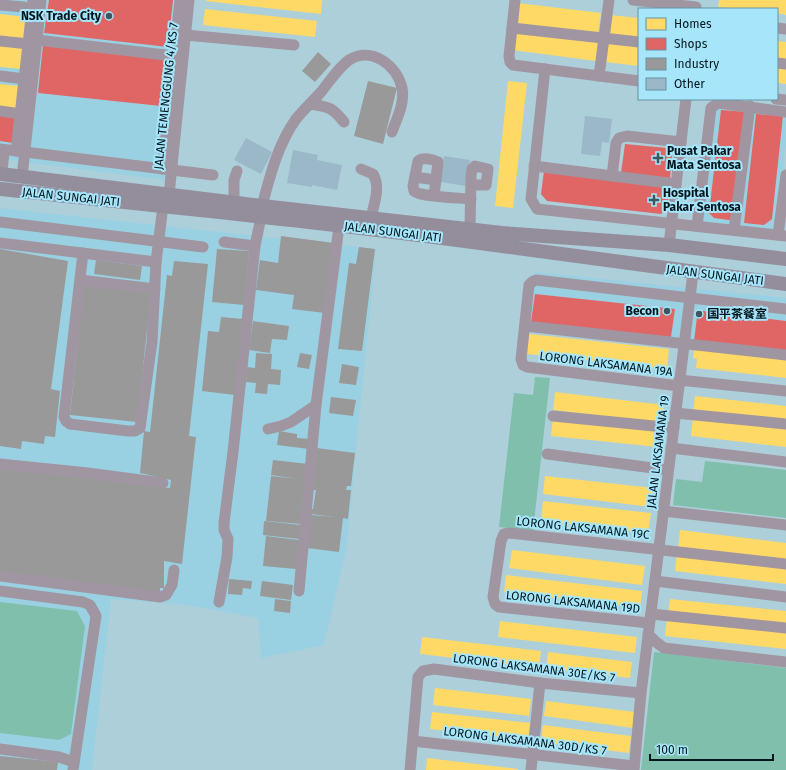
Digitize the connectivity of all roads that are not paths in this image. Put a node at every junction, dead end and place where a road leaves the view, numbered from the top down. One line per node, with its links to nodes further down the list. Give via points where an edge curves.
1 (33, 0): 17 (street)
2 (41, 0): 17 (street)
3 (180, 0): 20 (street)
4 (189, 0): 14 (street, JALAN TEMENGGUNG 4/KS 7)
5 (515, 0): 13 (street)
6 (610, 0): 15 (street)
7 (633, 0): 8 (street)
8 (645, 1): 9 (street)
9 (679, 3): 11 (street)
10 (0, 5): 12 (street)
11 (696, 5)
12 (24, 7)
13 (512, 28): 15 (street); 21 (street, via 510,62 513,65)
14 (185, 35): 19 (street); 39 (street, JALAN TEMENGGUNG 4/KS 7)
15 (604, 39): 18 (street); 23 (street)
16 (0, 41): 17 (street)
17 (33, 42): 20 (street); 24 (street); 36 (street, via 28,123)
18 (638, 42)
19 (294, 45)
20 (174, 56): 39 (street, via 166,138)
21 (545, 69): 23 (street); 37 (street)
22 (0, 76): 24 (street)
23 (599, 76): 25 (street)
24 (25, 79): 31 (street)
25 (638, 81)
26 (686, 100): 34 (street)
27 (310, 104): 32 (street, via 334,110); 33 (street, via 349,61 366,55 378,57 394,70 402,89 401,108); 55 (street, via 283,140 269,180)
28 (750, 106): 30 (street); 60 (street, via 718,103 711,108); 62 (street)
29 (0, 112): 31 (street)
30 (786, 112)
31 (21, 114): 36 (street)
32 (344, 122)
33 (392, 132)
34 (681, 142): 44 (street, via 627,136 620,138 616,143); 48 (street)
35 (2, 150): 36 (street); 41 (street)
36 (21, 152): 39 (street); 45 (street)
37 (534, 166): 44 (street); 58 (street, via 531,199 537,209)
38 (361, 168): 56 (street, via 373,174 377,182)
39 (167, 169): 42 (street); 53 (street, JALAN TEMENGGUNG 4/KS 7)
40 (237, 171): 54 (street, via 234,180)
41 (1, 174): 45 (main road, JALAN SUNGAI JATI)
42 (213, 175)
43 (786, 175): 63 (street)
44 (612, 176): 48 (street)
45 (22, 177): 53 (main road, JALAN SUNGAI JATI)
46 (415, 177): 47 (street); 47 (street, via 418,161 423,158 436,160); 51 (street, via 414,191 417,194)
47 (436, 180): 51 (street)
48 (676, 184): 58 (street)
49 (471, 185): 52 (street)
50 (0, 189): 53 (main road, JALAN SUNGAI JATI)
51 (434, 196): 52 (street)
52 (471, 200): 61 (street)
53 (166, 201): 54 (main road, JALAN SUNGAI JATI); 55 (main road, JALAN SUNGAI JATI); 64 (street, JALAN TEMENGGUNG 4/KS 7)
54 (234, 203): 55 (main road, JALAN SUNGAI JATI)
55 (262, 212): 56 (main road, JALAN SUNGAI JATI); 59 (main road, JALAN SUNGAI JATI); 68 (street)
56 (371, 218): 61 (main road, JALAN SUNGAI JATI)
57 (0, 222): 64 (street)
58 (672, 223): 60 (street); 67 (street)
59 (339, 226): 74 (main road, JALAN SUNGAI JATI, via 502,245); 85 (street)
60 (697, 226): 62 (street)
61 (470, 229): 67 (main road, JALAN SUNGAI JATI)
62 (734, 230): 63 (street)
63 (782, 236)
64 (159, 241): 69 (street); 73 (street, JALAN TEMENGGUNG 4/KS 7)
65 (224, 242): 68 (street)
66 (0, 243): 71 (street)
67 (669, 245): 70 (main road, JALAN SUNGAI JATI)
68 (255, 246): 107 (street, via 224,522 228,539 227,557)
69 (203, 247)
70 (701, 250): 72 (main road, JALAN SUNGAI JATI); 74 (main road, via 742,261 744,266 740,271)
71 (83, 253): 73 (street); 75 (street)
72 (786, 259)
73 (156, 262): 77 (street, JALAN TEMENGGUNG 4/KS 7)
74 (696, 273): 76 (main road, JALAN SUNGAI JATI); 78 (street, JALAN LAKSAMANA 19)
75 (80, 280): 77 (street); 77 (street, JALAN TEMENGGUNG 4/KS 7, via 64,417 70,424 77,425 128,431 140,428 152,342)
76 (786, 284)
77 (155, 289)
78 (690, 298): 79 (street); 80 (street, LORONG LAKSAMANA 19A, via 536,280 529,285); 81 (street, JALAN LAKSAMANA 19)
79 (786, 309)
80 (525, 326): 81 (street); 83 (street, LORONG LAKSAMANA 19A, via 521,359 527,367)
81 (684, 344): 82 (street); 83 (street, JALAN LAKSAMANA 19)
82 (786, 355)
83 (679, 383): 84 (street, LORONG LAKSAMANA 19A); 86 (street, JALAN LAKSAMANA 19)
84 (786, 391)
85 (316, 405): 90 (street, via 291,422); 105 (street)
86 (675, 413): 88 (street); 89 (street, JALAN LAKSAMANA 19)
87 (553, 416): 89 (street)
88 (786, 424)
89 (674, 428): 91 (street, JALAN LAKSAMANA 19)
90 (268, 429)
91 (671, 448): 93 (street); 95 (street, JALAN LAKSAMANA 19)
92 (548, 454): 95 (street)
93 (786, 462)
94 (0, 464): 96 (street)
95 (668, 470): 97 (street, JALAN LAKSAMANA 19)
96 (163, 483)
97 (663, 511): 98 (street); 99 (street, JALAN LAKSAMANA 19)
98 (786, 525)
99 (658, 549): 100 (street, LORONG LAKSAMANA 19C); 103 (street, JALAN LAKSAMANA 19); 108 (street, LORONG LAKSAMANA 19C, via 504,534 493,597)
100 (786, 564)
101 (174, 570): 102 (street, via 172,585 166,595 160,597)
102 (0, 576)
103 (655, 581): 106 (street); 109 (street, JALAN LAKSAMANA 19)
104 (0, 591): 117 (street, via 83,602 90,605 96,616)
105 (299, 591)
106 (786, 597)
107 (219, 602)
108 (495, 604): 109 (street, LORONG LAKSAMANA 19D, via 500,607)
109 (649, 624): 110 (street, LORONG LAKSAMANA 19D); 111 (street, via 656,642 664,648); 113 (street, JALAN LAKSAMANA 19)
110 (786, 628)
111 (786, 662)
112 (540, 683): 113 (street, LORONG LAKSAMANA 30E/KS 7); 114 (street, LORONG LAKSAMANA 30E/KS 7, via 434,670 423,671 418,677); 116 (street)
113 (641, 694): 118 (street, JALAN LAKSAMANA 19)
114 (413, 741): 116 (street, LORONG LAKSAMANA 30D/KS 7); 119 (street)
115 (0, 749): 117 (street, via 59,757)
116 (532, 755): 118 (street, LORONG LAKSAMANA 30D/KS 7); 120 (street)
117 (73, 766)
118 (634, 768)
119 (410, 770)
120 (531, 770)

